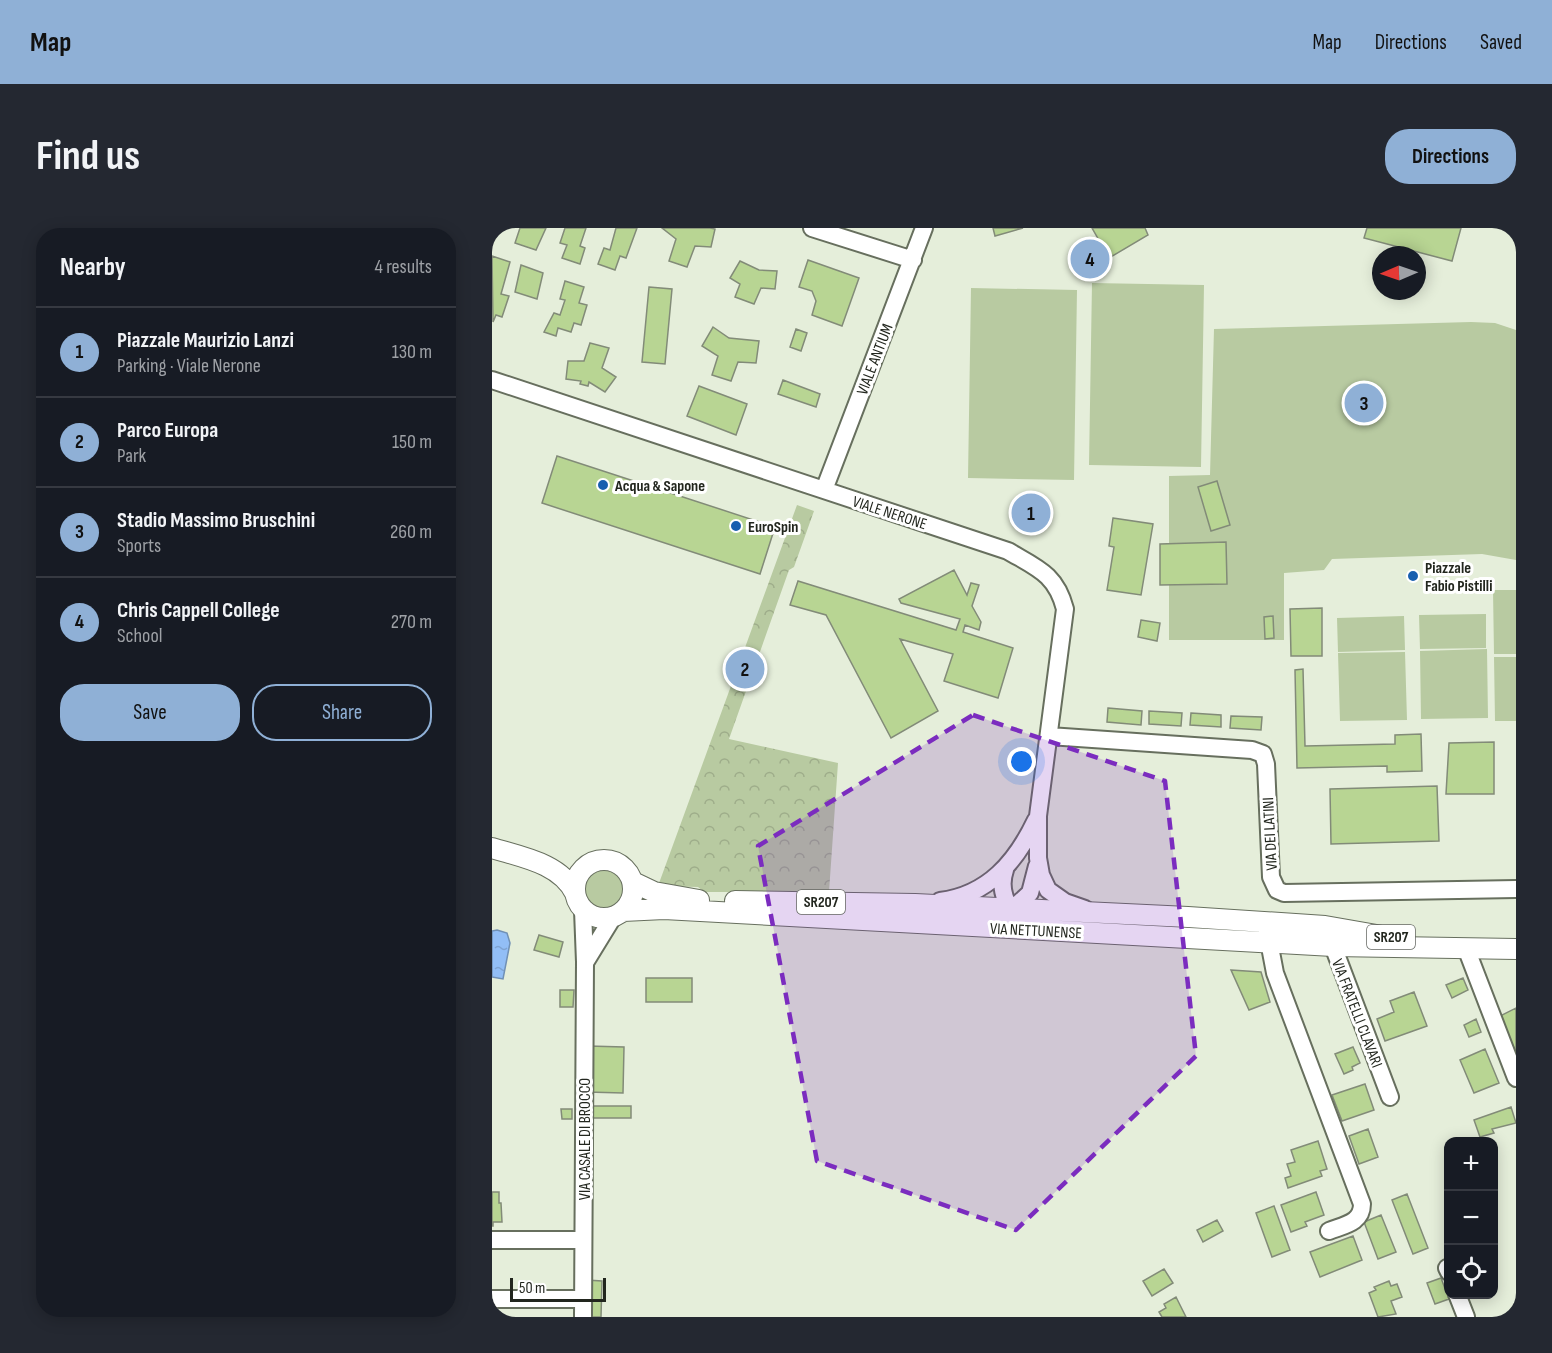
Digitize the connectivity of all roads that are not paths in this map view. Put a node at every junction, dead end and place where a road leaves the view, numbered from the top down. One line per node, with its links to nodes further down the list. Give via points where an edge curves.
1 (812, 228): 3 (street)
2 (924, 228): 3 (street, VIALE ANTIUM)
3 (912, 260): 5 (street, VIALE ANTIUM)
4 (492, 380): 5 (street, VIALE NERONE)
5 (824, 490): 6 (street, VIALE NERONE, via 1008,551 1053,580 1065,609)
6 (1049, 736): 7 (street, VIALE NERONE); 14 (street, VIA DEI LATINI, via 1252,750 1263,754 1271,877 1277,890 1284,893)
7 (1038, 816): 9 (street, VIALE NERONE); 12 (street, VIALE NERONE, via 1021,850)
8 (492, 848): 10 (main road, VIA NETTUNENSE / SR207)
9 (1038, 858): 17 (street, VIALE NERONE, via 1030,893); 18 (street, VIALE NERONE, via 1043,881 1052,893)
10 (541, 863): 11 (main road, VIA NETTUNENSE / SR207); 15 (main road, VIA NETTUNENSE / SR207, via 564,877)
11 (589, 863): 13 (main road, VIA NETTUNENSE / SR207, via 615,861); 15 (main road, via 577,876)
12 (1005, 870): 16 (street, VIALE NERONE, via 966,895); 17 (street, via 1002,886)
13 (633, 882): 16 (main road, VIA NETTUNENSE / SR207, via 654,892 703,900); 19 (main road, via 632,898)
14 (1516, 890)
15 (579, 901): 19 (main road, VIA NETTUNENSE / SR207, via 597,918); 27 (street, VIA CASALE DI BROCCO)
16 (915, 904): 17 (main road, VIA NETTUNENSE / SR207)
17 (1011, 910): 18 (main road, VIA NETTUNENSE / SR207); 21 (street, VIALE NERONE); 22 (street)
18 (1091, 912): 20 (main road, VIA NETTUNENSE / SR207)
19 (618, 914): 21 (main road, VIA NETTUNENSE / SR207, via 664,909); 27 (street)
20 (1267, 922): 23 (main road, VIA NETTUNENSE / SR207); 24 (street)
21 (984, 927): 22 (main road, VIA NETTUNENSE / SR207)
22 (1038, 930): 24 (main road, VIA NETTUNENSE / SR207)
23 (1333, 937): 24 (main road, VIA NETTUNENSE / SR207); 25 (main road, VIA NETTUNENSE / SR207); 29 (street, VIA FRATELLI CLAVARI)
24 (1268, 942): 30 (street, via 1275,973 1362,1204 1356,1220)
25 (1458, 948): 26 (main road, VIA NETTUNENSE / SR207); 28 (street)
26 (1516, 949)
27 (585, 962): 32 (street, VIA CASALE DI BROCCO)
28 (1516, 1078)
29 (1390, 1097)
30 (1329, 1231)
31 (492, 1240): 32 (street)
32 (583, 1240): 34 (street, VIA CASALE DI BROCCO)
33 (492, 1299): 34 (street)
34 (583, 1299): 36 (street, VIA CASALE DI BROCCO)
35 (1459, 1299): 37 (street)
36 (583, 1317)
37 (1466, 1317)

